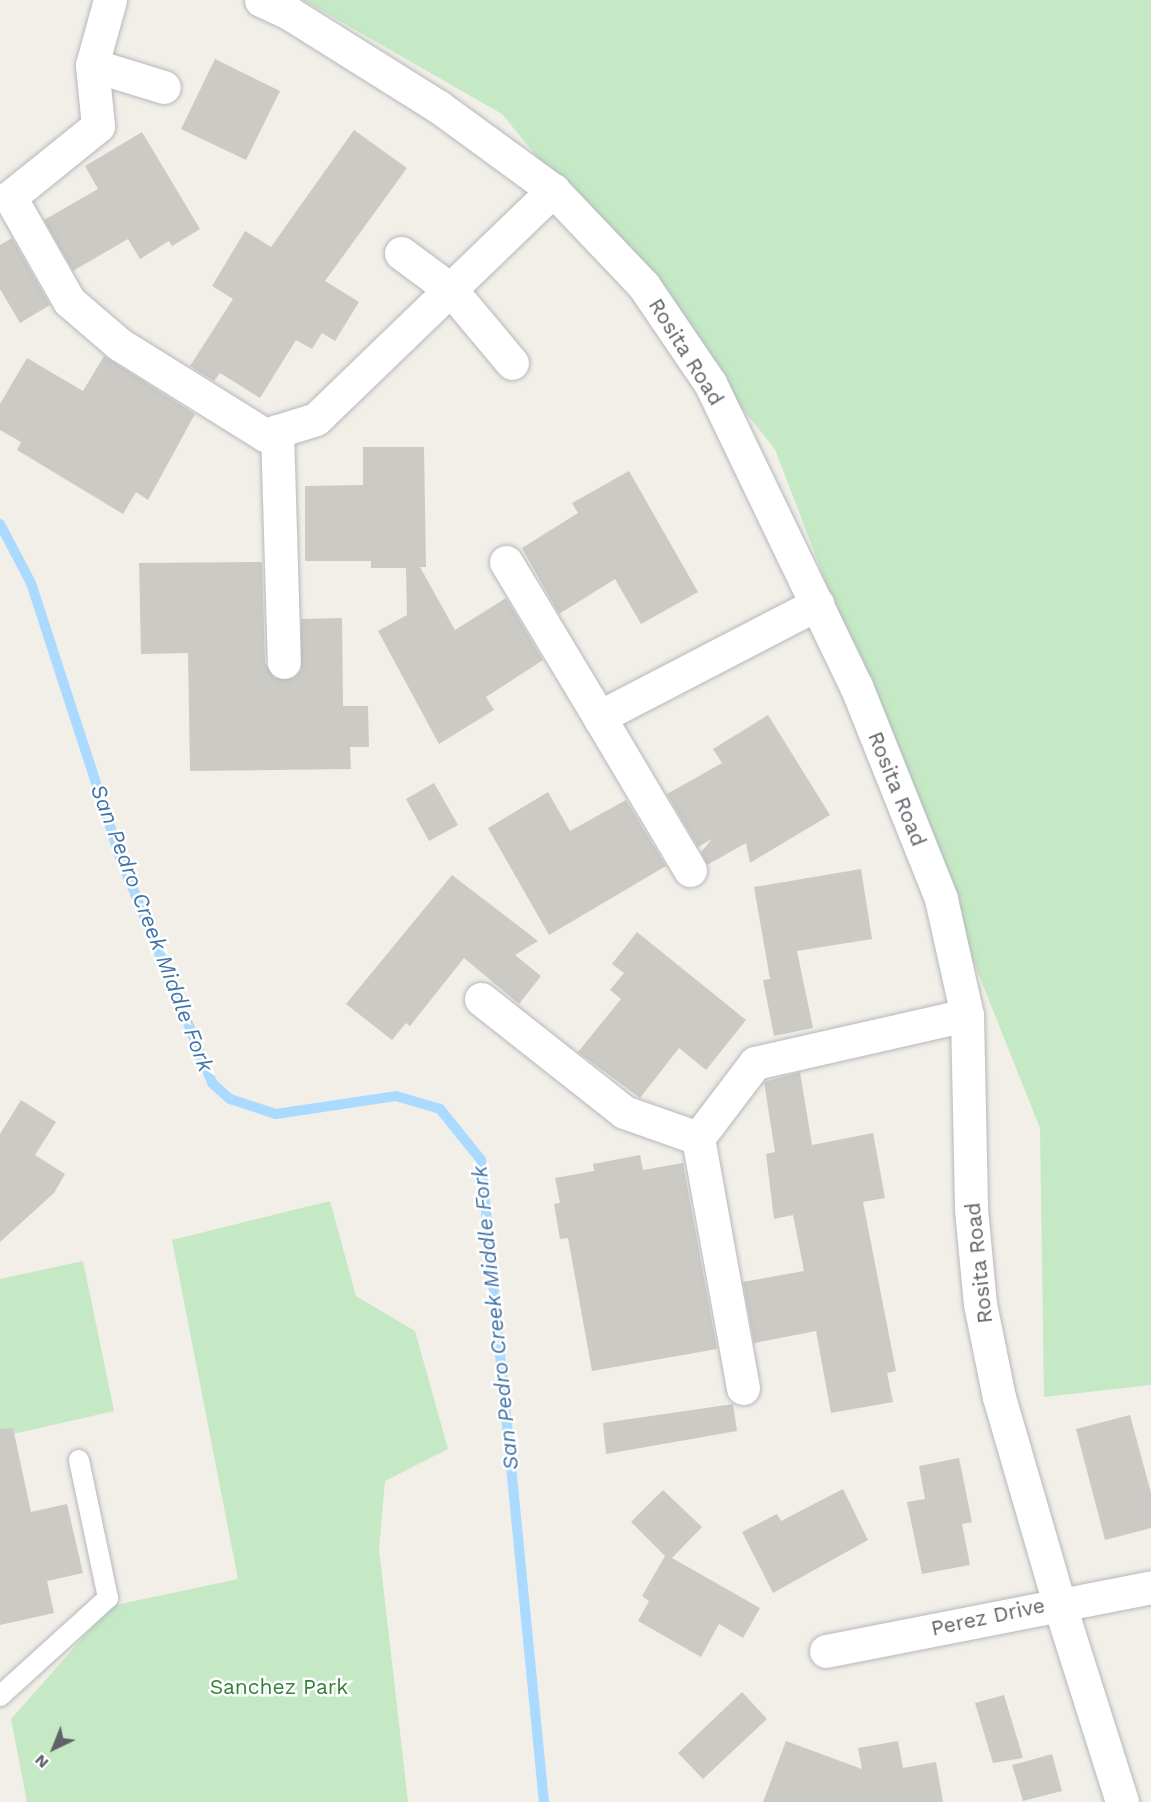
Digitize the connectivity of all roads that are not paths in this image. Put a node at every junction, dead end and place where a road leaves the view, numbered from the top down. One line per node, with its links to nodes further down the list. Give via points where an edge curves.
1 (110, 0): 3 (street)
2 (261, 0): 5 (street, Rosita Road, via 289,13 439,107)
3 (92, 65): 4 (street); 9 (street, via 98,126 10,197 69,301 119,344 265,435)
4 (164, 87)
5 (553, 190): 7 (street); 11 (street, Rosita Road, via 644,286 710,383)
6 (401, 253): 7 (street)
7 (451, 290): 8 (street); 9 (street, via 316,419)
8 (512, 363)
9 (278, 431): 12 (street)
10 (506, 562): 13 (street)
11 (817, 604): 13 (street); 16 (street, Rosita Road, via 856,686 941,899)
12 (284, 662)
13 (598, 717): 14 (street)
14 (690, 870)
15 (481, 999): 17 (street, via 624,1112)
16 (967, 1015): 17 (street, via 755,1063); 21 (street, Rosita Road, via 971,1209 980,1304 999,1397)
17 (698, 1138): 18 (street)
18 (743, 1388)
19 (79, 1460): 23 (lane, via 108,1598)
20 (1151, 1587): 21 (street, Perez Drive)
21 (1059, 1603): 22 (street, Perez Drive); 24 (street, Rosita Road)
22 (826, 1651)
23 (0, 1696)
24 (1122, 1802)

